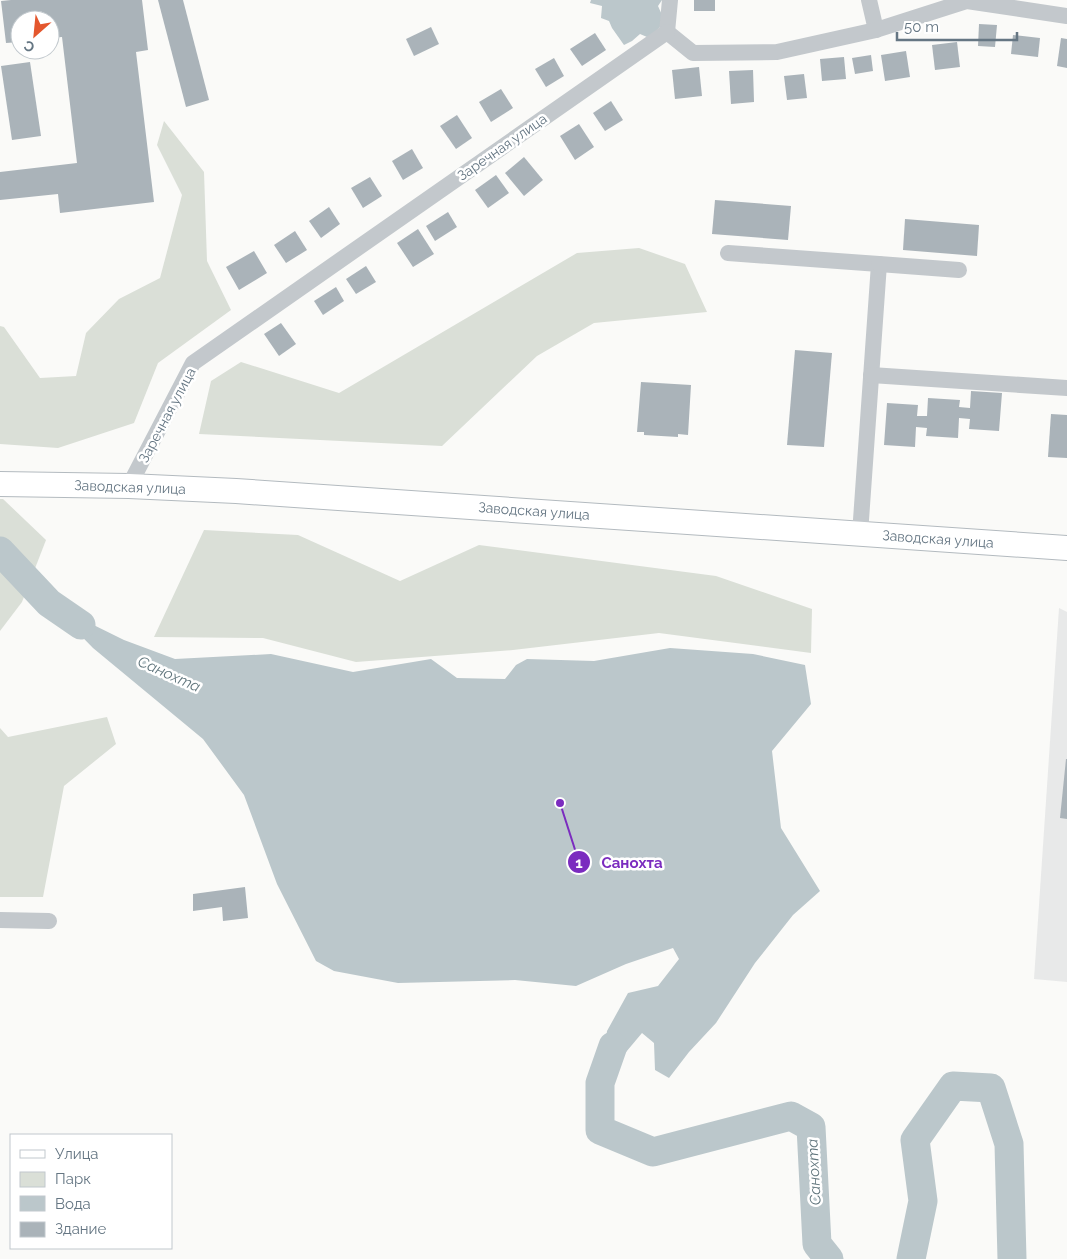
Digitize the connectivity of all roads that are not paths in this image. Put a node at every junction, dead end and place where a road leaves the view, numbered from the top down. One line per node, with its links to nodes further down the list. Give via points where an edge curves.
1 (670, 0): 5 (street)
2 (869, 0): 4 (street)
3 (1067, 16): 4 (street, via 967,1)
4 (876, 30): 5 (street, via 777,52 693,53)
5 (667, 32): 12 (street, Заречная улица, via 193,363)
6 (728, 253): 7 (street)
7 (878, 264): 8 (street); 9 (street)
8 (959, 270)
9 (871, 375): 10 (street); 13 (street)
10 (1067, 388)
11 (0, 484): 12 (main road, Заводская улица)
12 (129, 486): 13 (main road, Заводская улица)
13 (860, 534): 14 (main road, Заводская улица)
14 (1067, 548)
15 (0, 920): 16 (street)
16 (50, 921)

